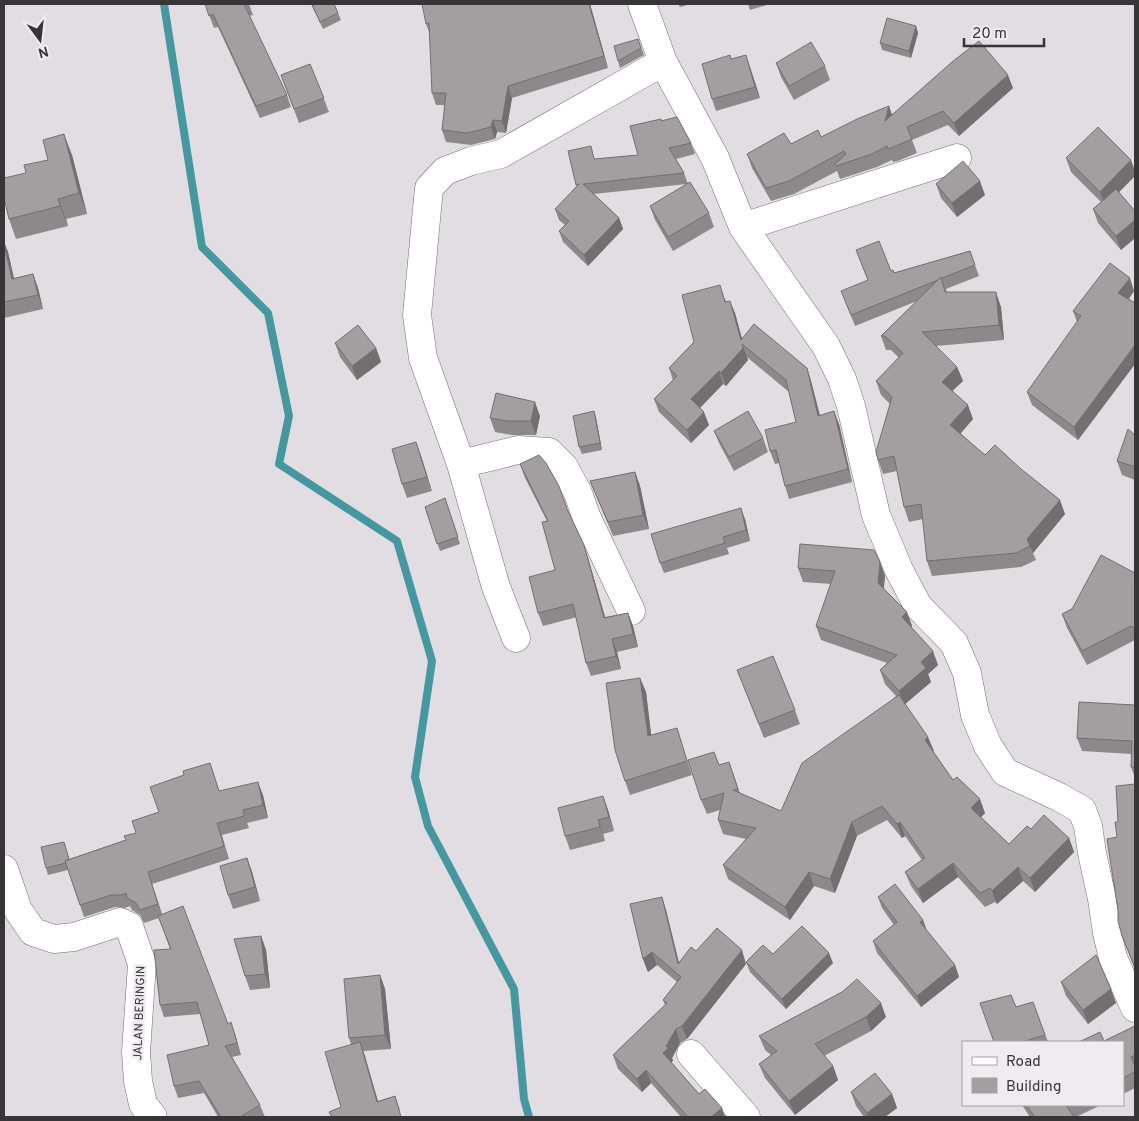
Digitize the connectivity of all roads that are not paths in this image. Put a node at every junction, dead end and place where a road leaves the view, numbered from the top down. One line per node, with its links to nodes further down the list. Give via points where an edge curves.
1 (642, 4): 2 (street)
2 (663, 62): 4 (street, via 715,158); 5 (street, via 501,154 445,171 430,188 417,315 423,358)
3 (956, 158): 4 (street)
4 (743, 227): 9 (street, via 826,346 842,379 876,515 898,570 918,606 954,643 967,673 975,715 988,746 1005,772 1082,810 1088,826 1113,958)
5 (461, 464): 6 (street, via 518,450 549,452 564,467 578,492); 7 (street, via 496,586)
6 (631, 611)
7 (516, 638)
8 (4, 869): 11 (street, JALAN BERINGIN, via 18,910 33,932 54,939 74,937 120,922 129,926 142,964 136,1052 138,1081 143,1104)
9 (1135, 1008)
10 (691, 1054): 12 (street)
11 (153, 1117)
12 (746, 1117)

